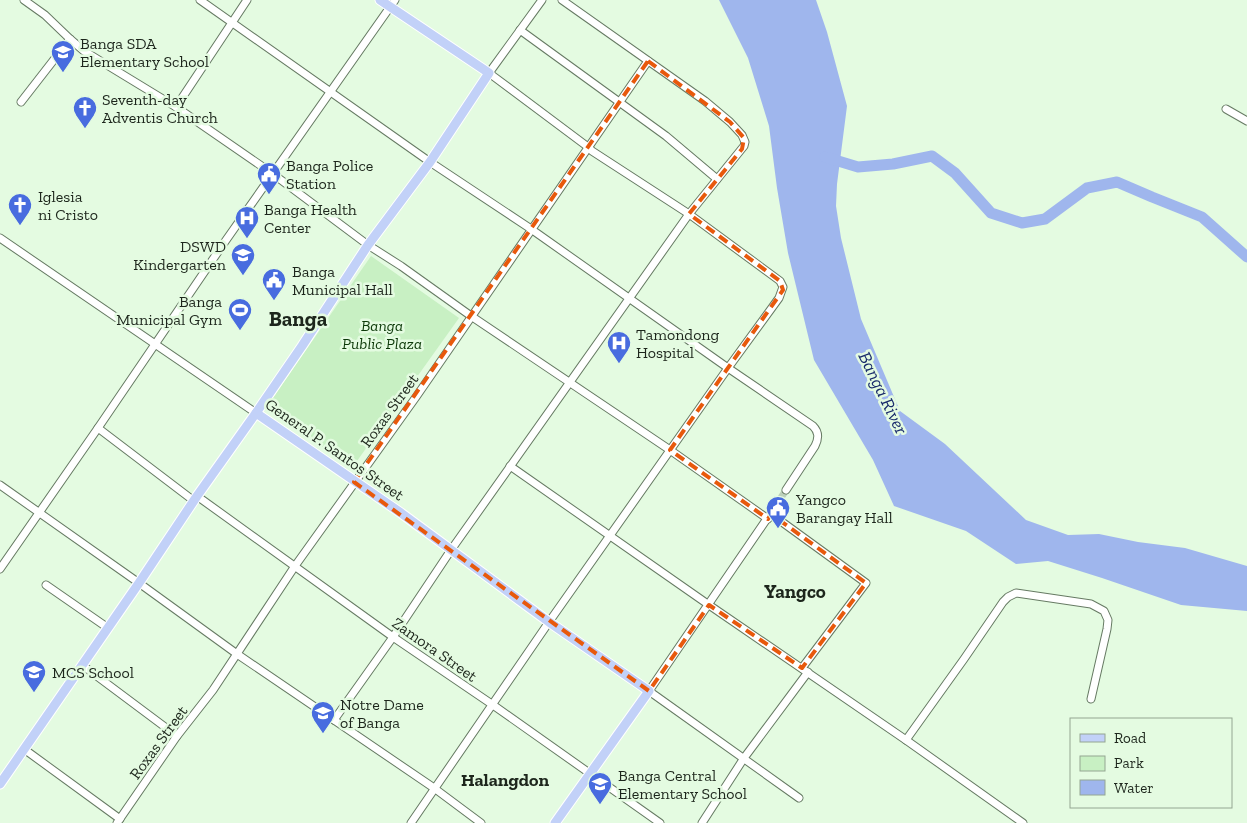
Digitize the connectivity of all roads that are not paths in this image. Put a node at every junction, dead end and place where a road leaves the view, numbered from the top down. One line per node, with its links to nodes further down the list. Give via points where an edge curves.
1 (24, 0): 10 (street)
2 (200, 0): 8 (street)
3 (247, 0): 8 (street)
4 (380, 0): 7 (main road)
5 (542, 0): 9 (street)
6 (562, 0): 11 (street)
7 (392, 4): 12 (main road); 13 (street)
8 (232, 22): 13 (street); 16 (street)
9 (520, 30): 12 (street); 15 (street)
10 (70, 39): 14 (street); 16 (street, via 84,51)
11 (648, 61): 15 (street, Roxas Street); 22 (street, via 705,101 742,135 744,146)
12 (489, 73): 19 (street); 20 (main road)
13 (330, 91): 20 (street); 21 (street)
14 (21, 102)
15 (620, 102): 19 (street, Roxas Street); 22 (street)
16 (176, 107): 21 (street)
17 (1226, 109): 18 (street)
18 (1247, 121)
19 (588, 147): 23 (street); 24 (street, Roxas Street)
20 (430, 162): 24 (street); 26 (main road)
21 (273, 174): 26 (street); 29 (street)
22 (717, 179): 23 (street)
23 (689, 214): 27 (street); 30 (street, via 783,285 779,298)
24 (531, 229): 27 (street); 28 (street, Roxas Street)
25 (0, 238): 29 (street, General P. Santos Street)
26 (368, 245): 28 (street); 32 (main road)
27 (629, 298): 30 (street); 31 (street)
28 (472, 316): 31 (street); 36 (street, Roxas Street)
29 (155, 344): 32 (street, General P. Santos Street); 33 (street)
30 (728, 368): 34 (street); 38 (street, via 816,429 815,446)
31 (570, 382): 34 (street); 35 (street)
32 (256, 413): 36 (main road, General P. Santos Street); 39 (main road)
33 (98, 428): 39 (street, Zamora Street); 40 (street)
34 (670, 450): 41 (street); 42 (street)
35 (510, 466): 42 (street); 43 (street)
36 (354, 482): 43 (main road, General P. Santos Street); 44 (street, Roxas Street)
37 (0, 485): 40 (street)
38 (786, 490)
39 (195, 499): 44 (street, Zamora Street); 46 (main road)
40 (39, 512): 45 (street); 46 (street)
41 (771, 513): 48 (street); 54 (street, via 866,582)
42 (610, 536): 48 (street); 49 (street)
43 (451, 550): 49 (main road, General P. Santos Street); 51 (street)
44 (295, 566): 51 (street, Zamora Street); 52 (street, Roxas Street)
45 (0, 568)
46 (139, 583): 50 (main road); 52 (street)
47 (46, 585): 50 (street)
48 (709, 605): 54 (street); 55 (street)
49 (549, 622): 55 (main road, General P. Santos Street); 57 (street)
50 (108, 628): 53 (main road)
51 (393, 637): 57 (street, Zamora Street); 58 (street)
52 (237, 654): 58 (street); 59 (street, Roxas Street)
53 (82, 665): 59 (street); 61 (main road)
54 (805, 670): 60 (street); 62 (street)
55 (649, 691): 62 (street); 63 (main road)
56 (1091, 698): 60 (street, via 1107,629 1104,611 1091,604 1016,593 1003,602)
57 (493, 705): 63 (street, Zamora Street); 65 (street)
58 (334, 720): 65 (street)
59 (178, 736): 67 (street, Roxas Street)
60 (906, 740): 73 (street)
61 (24, 749): 64 (main road); 67 (street)
62 (744, 758): 66 (street); 72 (street)
63 (591, 774): 70 (main road); 71 (street, Zamora Street)
64 (0, 784)
65 (434, 788): 68 (street); 69 (street)
66 (799, 798)
67 (119, 821)
68 (411, 823)
69 (481, 823)
70 (555, 823)
71 (660, 823)
72 (702, 823)
73 (1023, 823)

